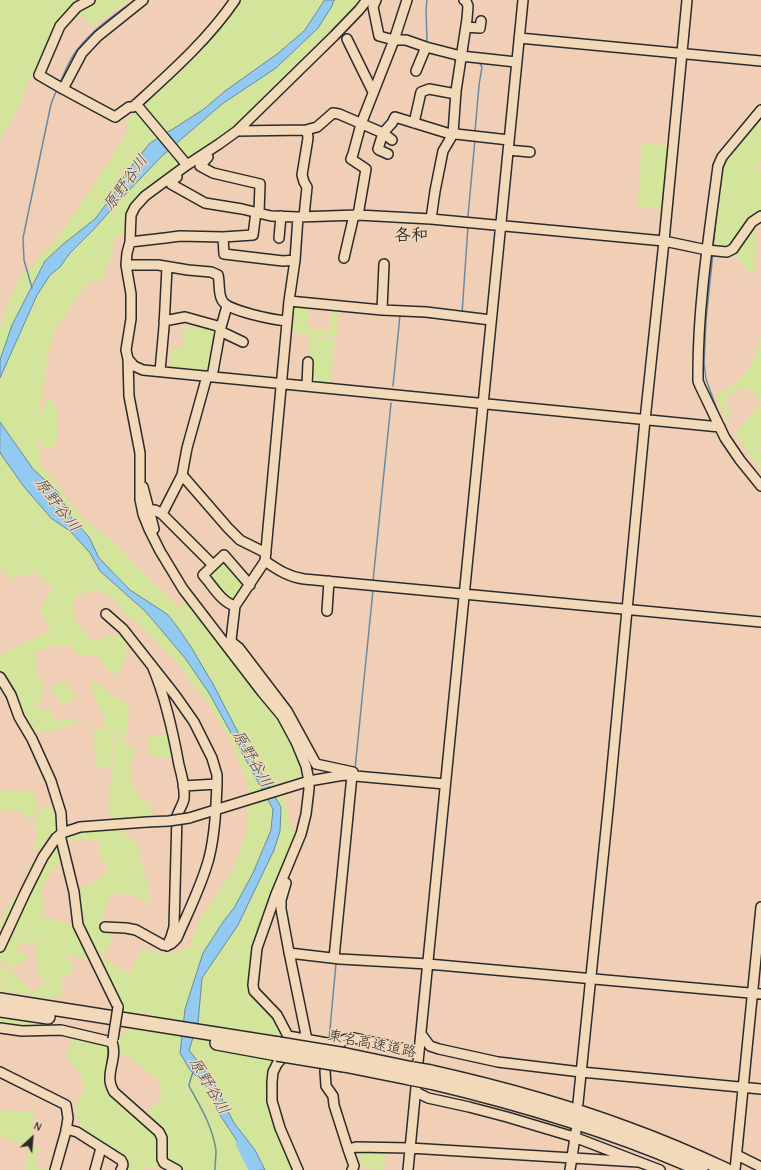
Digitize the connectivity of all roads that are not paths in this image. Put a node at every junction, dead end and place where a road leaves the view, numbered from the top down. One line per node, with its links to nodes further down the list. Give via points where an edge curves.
1 (90, 0): 21 (street, via 77,7 60,26 39,75)
2 (143, 0): 21 (street, via 98,36 82,53)
3 (235, 0): 24 (street, via 191,53)
4 (367, 0): 29 (street)
5 (376, 0): 14 (street, via 373,7 379,36)
6 (407, 0): 14 (street)
7 (464, 0): 11 (street, via 468,6)
8 (522, 0): 12 (street)
9 (687, 0): 16 (street)
10 (481, 21): 11 (street, via 480,28)
11 (466, 27): 17 (street)
12 (519, 38): 16 (street); 19 (street)
13 (347, 39): 22 (street)
14 (394, 40): 15 (street, via 406,40); 22 (street)
15 (426, 47): 17 (street); 20 (street)
16 (682, 54): 18 (street); 48 (street)
17 (461, 56): 19 (street); 23 (street)
18 (761, 61)
19 (516, 62): 33 (street)
20 (416, 72)
21 (63, 89): 24 (street, via 115,117)
22 (373, 92): 27 (street)
23 (456, 94): 26 (street, via 429,89 422,92); 31 (street)
24 (136, 104): 38 (street)
25 (761, 110): 50 (street, via 722,157 718,166)
26 (414, 123): 30 (street, via 395,117); 31 (street)
27 (360, 124): 28 (street, via 333,113 317,127); 30 (street); 40 (street, via 351,158 366,169)
28 (307, 130): 29 (street); 43 (street, via 302,175 307,187)
29 (237, 131): 34 (street)
30 (383, 133): 32 (street); 37 (street, via 378,149)
31 (452, 134): 33 (street); 44 (street, via 443,151)
32 (392, 140)
33 (509, 140): 35 (street)
34 (219, 144): 38 (street); 39 (street, via 200,166 213,173 260,184)
35 (508, 150): 36 (street); 45 (street)
36 (530, 152)
37 (388, 154)
38 (186, 163): 39 (street, via 188,168 171,184 205,203); 49 (street, via 144,196 135,207 131,215)
39 (257, 212): 41 (street); 46 (street, via 253,235)
40 (356, 215): 43 (street); 44 (street); 51 (street)
41 (282, 216): 43 (street); 47 (street)
42 (761, 216): 50 (street, via 752,222 733,249 727,252)
43 (301, 217): 52 (street)
44 (431, 219): 45 (street)
45 (500, 225): 48 (street); 59 (street)
46 (224, 237): 49 (street, via 180,236); 52 (street, via 224,254)
47 (279, 238)
48 (664, 241): 50 (street); 73 (street)
49 (130, 242): 54 (street)
50 (707, 250): 74 (street, via 700,314 698,381)
51 (344, 258)
52 (295, 260): 56 (street)
53 (384, 264): 58 (street)
54 (126, 265): 55 (street); 64 (street, via 131,294 131,319 126,350)
55 (166, 267): 57 (street, via 218,275 222,301); 60 (street)
56 (289, 301): 58 (street); 61 (street)
57 (227, 306): 61 (street, via 262,317); 62 (street)
58 (382, 310): 59 (street, via 426,312)
59 (491, 320): 72 (street)
60 (164, 321): 62 (street, via 185,317); 67 (street)
61 (287, 321): 70 (street)
62 (221, 329): 63 (street); 68 (street)
63 (242, 342)
64 (128, 359): 66 (street, via 134,366); 69 (street)
65 (308, 362): 71 (street)
66 (142, 369): 67 (street); 69 (street)
67 (160, 371): 68 (street)
68 (210, 376): 70 (street); 76 (street, via 187,448)
69 (128, 382): 75 (street, via 140,453)
70 (282, 384): 71 (street); 81 (street)
71 (307, 386): 72 (street)
72 (483, 404): 73 (street); 85 (street)
73 (645, 420): 74 (street); 87 (street)
74 (720, 428): 77 (street, via 740,460)
75 (140, 474): 78 (street); 80 (street, via 143,514)
76 (182, 475): 79 (street); 81 (street, via 240,540)
77 (761, 486)
78 (150, 510): 79 (street); 80 (street)
79 (162, 514): 82 (street)
80 (157, 546): 94 (street, via 183,589)
81 (266, 557): 83 (street, via 281,571 296,578); 84 (street)
82 (213, 565): 84 (street, via 224,556); 86 (street, via 203,575 228,604)
83 (329, 581): 85 (street); 88 (street)
84 (250, 585): 86 (street)
85 (464, 594): 87 (street); 99 (street)
86 (235, 606): 91 (street, via 232,640)
87 (627, 610): 90 (street); 111 (street)
88 (327, 611)
89 (106, 614): 92 (street, via 124,629)
90 (761, 622)
91 (234, 644): 94 (street); 96 (street, via 287,711 316,764 347,770)
92 (153, 668): 98 (street, via 194,722 212,758); 100 (street, via 160,683)
93 (0, 677): 102 (street, via 51,781 61,813)
94 (268, 699): 97 (street, via 282,716 296,742 306,766)
95 (352, 775): 96 (street); 97 (street); 109 (street)
96 (362, 776): 99 (street)
97 (308, 781): 101 (street); 103 (street, via 306,814)
98 (217, 784): 100 (street); 101 (street)
99 (445, 784): 110 (street)
100 (184, 786): 106 (street, via 184,800 177,816 174,927)
101 (220, 808): 102 (street, bridge, via 188,818 80,827); 106 (street, via 204,875 177,938)
102 (61, 834): 107 (street, via 43,857); 119 (street, bridge, via 74,892 78,925 118,1007)
103 (301, 834): 108 (street, via 298,852 281,900); 120 (street, via 263,930 253,985 254,991 277,1014)
104 (761, 907): 112 (street)
105 (105, 927): 106 (street, via 136,930)
106 (167, 946)
107 (0, 947)
108 (289, 953): 109 (street); 118 (street)
109 (334, 958): 110 (street)
110 (428, 964): 111 (street); 117 (street)
111 (591, 979): 112 (street); 124 (street)
112 (757, 994): 127 (street)
113 (0, 1000): 116 (highway, 東名高速道路)
114 (0, 1010): 116 (highway, 東名高速道路)
115 (0, 1028): 119 (street, via 61,1030)
116 (162, 1029): 120 (highway, 東名高速道路, via 215,1038)
117 (421, 1034): 121 (street); 124 (street, via 436,1052)
118 (307, 1040): 120 (street); 121 (street, via 338,1045 344,1040 354,1038)
119 (112, 1041): 142 (street, via 114,1052 110,1079 114,1092 159,1132 162,1138 162,1159)
120 (281, 1044): 125 (highway, 東名高速道路, bridge); 143 (street, via 286,1048 273,1072 272,1101 280,1128)
121 (419, 1052): 125 (street)
122 (325, 1071): 134 (street, via 326,1086 333,1096)
123 (0, 1072): 130 (street, via 66,1105)
124 (581, 1072): 127 (street); 129 (street)
125 (414, 1077): 126 (highway, 東名高速道路, bridge); 131 (street, via 428,1098); 133 (street)
126 (431, 1077): 148 (highway, 東名高速道路, via 623,1138); 149 (highway, 東名高速道路, via 525,1095 626,1128)
127 (743, 1088): 128 (street); 135 (street)
128 (761, 1089)
129 (578, 1103)
130 (66, 1128): 132 (street); 139 (street)
131 (575, 1134): 136 (street); 137 (street)
132 (101, 1148): 140 (street); 141 (street, via 121,1160)
133 (410, 1148): 134 (street); 136 (street); 145 (street)
134 (348, 1149): 144 (street, via 354,1166)
135 (737, 1155): 138 (street); 150 (street)
136 (571, 1158): 137 (street); 146 (street)
137 (638, 1162): 147 (street)
138 (761, 1167)
139 (55, 1170)
140 (96, 1170)
141 (121, 1170)
142 (176, 1170)
143 (298, 1170)
144 (352, 1170)
145 (408, 1170)
146 (570, 1170)
147 (660, 1170)
148 (701, 1170)
149 (726, 1170)
150 (735, 1170)

